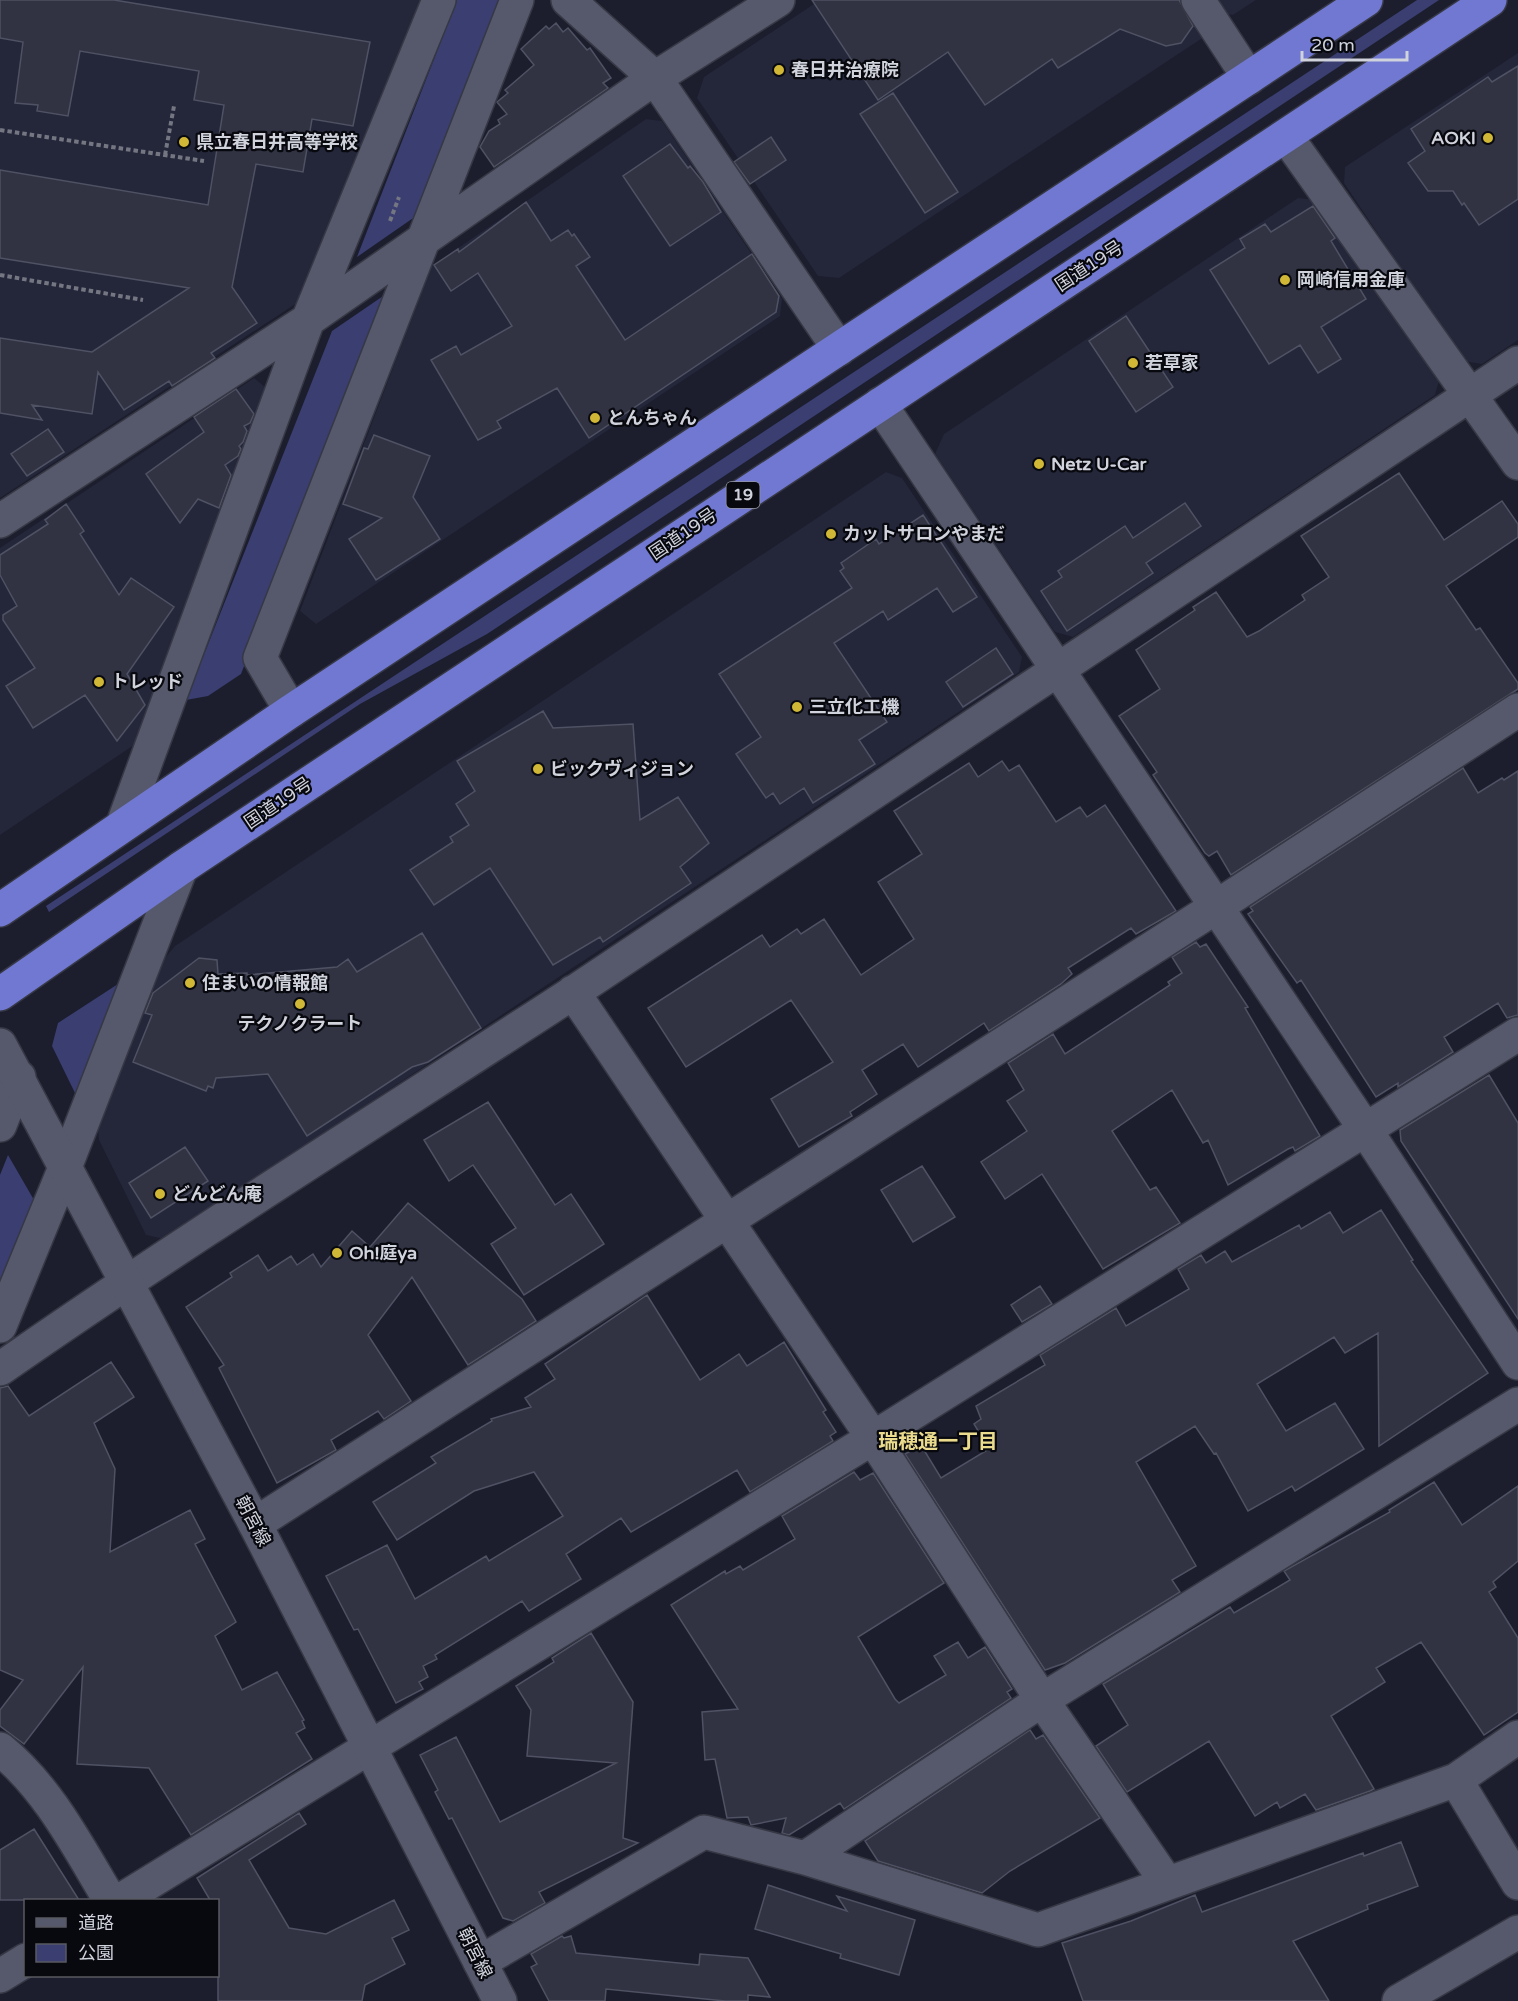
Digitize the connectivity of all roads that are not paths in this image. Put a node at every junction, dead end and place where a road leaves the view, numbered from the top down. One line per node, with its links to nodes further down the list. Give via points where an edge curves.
1 (440, 0): 12 (street)
2 (517, 0): 11 (street)
3 (568, 0): 8 (street)
4 (778, 0): 8 (street)
5 (1198, 0): 9 (street)
6 (1366, 0): 9 (highway)
7 (1490, 0): 10 (highway, 国道19号 / 19)
8 (655, 78): 11 (street); 13 (street)
9 (1249, 78): 13 (highway)
10 (1286, 136): 15 (street); 16 (highway, 国道19号 / 19)
11 (424, 240): 12 (street); 21 (street, via 260,658)
12 (308, 320): 18 (street); 22 (street)
13 (839, 349): 21 (highway)
14 (1518, 363): 15 (street)
15 (1471, 395): 17 (street); 19 (street)
16 (880, 404): 19 (street); 23 (highway, 国道19号 / 19)
17 (1518, 463)
18 (0, 521)
19 (1059, 672): 24 (street); 26 (street)
20 (1518, 710): 24 (street)
21 (291, 711): 22 (highway)
22 (123, 824): 25 (highway)
23 (181, 868): 27 (highway, 国道19号 / 19); 33 (street)
24 (1216, 907): 32 (street); 34 (street)
25 (0, 910)
26 (573, 992): 34 (street); 35 (street)
27 (0, 994)
28 (1518, 1034): 32 (street)
29 (0, 1045): 30 (street, 朝宮線)
30 (19, 1077): 31 (street); 33 (street, 朝宮線)
31 (0, 1125)
32 (1365, 1129): 37 (street); 40 (street)
33 (66, 1165): 35 (street, 朝宮線); 36 (street)
34 (728, 1221): 40 (street); 41 (street)
35 (126, 1281): 38 (street); 41 (street, 朝宮線)
36 (0, 1326)
37 (1518, 1363)
38 (0, 1369)
39 (1518, 1404): 42 (street)
40 (873, 1438): 42 (street); 45 (street)
41 (255, 1524): 45 (street, 朝宮線)
42 (1042, 1700): 47 (street); 49 (street)
43 (1518, 1737): 46 (street)
44 (0, 1749): 50 (street, via 23,1768 50,1804)
45 (369, 1749): 51 (street); 54 (street, 朝宮線)
46 (1456, 1780): 48 (street); 49 (street)
47 (805, 1858): 49 (street, via 1038,1930); 54 (street, via 704,1832)
48 (1518, 1882)
49 (1167, 1883)
50 (109, 1899)
51 (123, 1899)
52 (1518, 1932): 57 (street)
53 (24, 1961): 55 (street)
54 (480, 1962): 56 (street, 朝宮線)
55 (0, 1976)
56 (500, 2001)
57 (1399, 2001)

